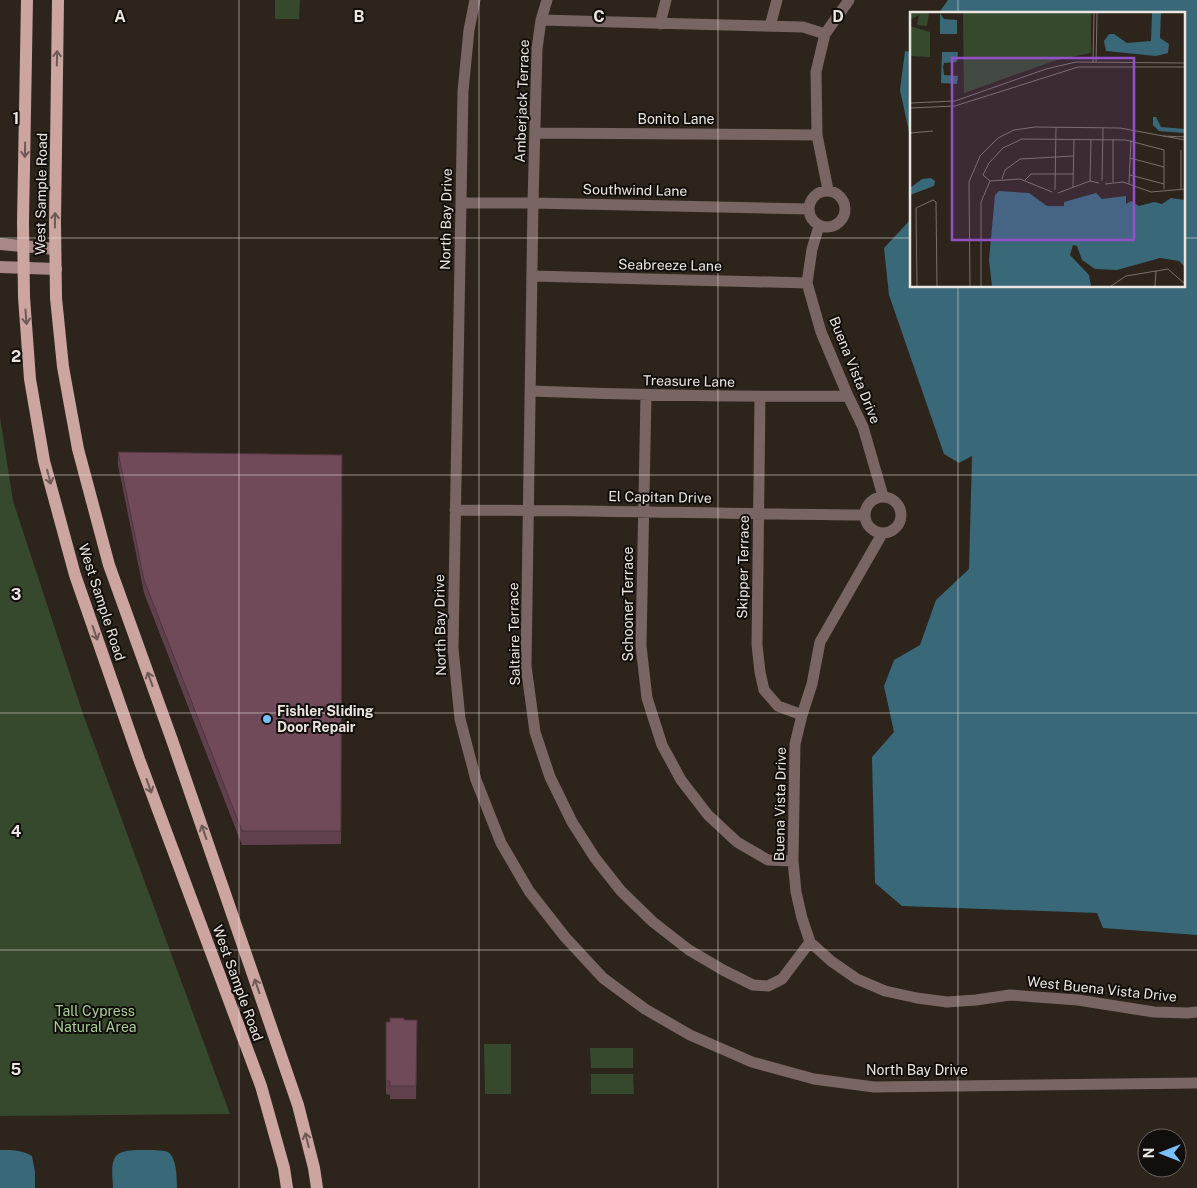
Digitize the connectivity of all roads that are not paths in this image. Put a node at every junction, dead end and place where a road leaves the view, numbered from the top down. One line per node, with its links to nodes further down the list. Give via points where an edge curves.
1 (27, 0): 20 (main road, West Sample Road, one-way to 20)
2 (58, 0): 21 (main road, West Sample Road, one-way to 2)
3 (475, 0): 15 (street, North Bay Drive, via 463,91)
4 (546, 0): 8 (street, Amberjack Terrace)
5 (666, 0): 9 (street)
6 (777, 0): 10 (street)
7 (849, 0): 11 (street)
8 (541, 20): 9 (street); 12 (street, Amberjack Terrace)
9 (660, 24): 10 (street)
10 (770, 26): 11 (street, via 803,27)
11 (825, 34): 13 (street, via 816,72)
12 (535, 133): 13 (street, Bonito Lane); 16 (street, Amberjack Terrace)
13 (817, 135): 14 (street)
14 (828, 190): 17 (street, via 812,198); 18 (street, via 839,194 846,210 836,225)
15 (461, 203): 16 (street, Southwind Lane); 32 (street, North Bay Drive)
16 (533, 203): 17 (street, Southwind Lane); 25 (street, Saltaire Terrace)
17 (809, 209): 18 (street)
18 (819, 226): 26 (street, Buena Vista Drive, via 812,249)
19 (0, 244): 20 (street)
20 (23, 246): 21 (street); 23 (main road, West Sample Road)
21 (54, 249): 24 (main road, West Sample Road)
22 (0, 267): 23 (street)
23 (23, 268): 24 (street); 43 (main road, West Sample Road, one-way to 43, via 32,388 44,461 75,575 261,1086)
24 (56, 269): 44 (main road, West Sample Road, one-way to 24, via 298,1105 109,564 78,449 63,367)
25 (532, 276): 26 (street, Seabreeze Lane); 27 (street, Saltaire Terrace)
26 (808, 283): 29 (street, Buena Vista Drive, via 821,332)
27 (530, 391): 28 (street, Treasure Lane); 33 (street, Saltaire Terrace)
28 (646, 395): 30 (street, Treasure Lane); 34 (street, Schooner Terrace)
29 (848, 396): 30 (street, Treasure Lane); 31 (street, Buena Vista Drive, via 863,427)
30 (760, 397): 35 (street, Skipper Terrace)
31 (883, 496): 36 (street, via 868,504); 37 (street, via 899,504 902,516 894,531)
32 (455, 510): 33 (street, El Capitan Drive); 42 (street, North Bay Drive, via 453,648 460,719 476,780 500,843 529,891 603,978 644,1009 690,1035 752,1062 814,1079 874,1087)
33 (528, 510): 34 (street, El Capitan Drive); 40 (street, Saltaire Terrace, via 526,666 535,732 550,777 572,822 595,858 621,891 653,922 689,950 753,985 768,986 782,979)
34 (644, 511): 35 (street, El Capitan Drive); 39 (street, Schooner Terrace, via 641,646 647,698 662,745 681,780 708,815 738,842 768,860)
35 (759, 514): 36 (street, El Capitan Drive); 38 (street, Skipper Terrace, via 757,645 760,672 764,690 778,706)
36 (865, 515): 37 (street, via 868,526)
37 (882, 534): 38 (street, Buena Vista Drive, via 820,642)
38 (802, 714): 39 (street, Buena Vista Drive, via 795,744)
39 (793, 861): 40 (street, Buena Vista Drive, via 796,892)
40 (810, 942): 41 (street, West Buena Vista Drive, via 856,979 885,991 917,998 947,1002 1010,995 1078,1000 1154,1012)
41 (1197, 1012)
42 (1197, 1083)
43 (287, 1188)
44 (317, 1188)

